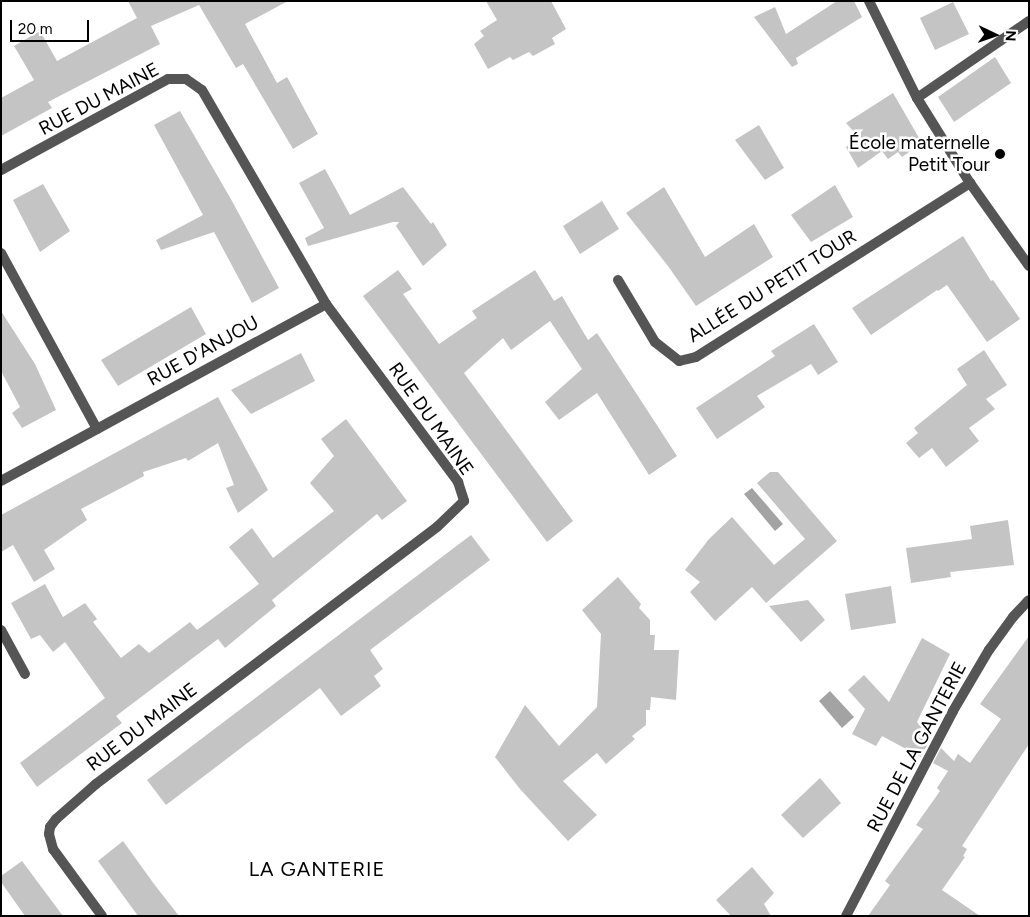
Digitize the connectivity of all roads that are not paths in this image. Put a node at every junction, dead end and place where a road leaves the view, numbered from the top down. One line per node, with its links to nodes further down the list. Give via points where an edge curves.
1 (869, 1): 3 (street)
2 (1029, 21): 3 (street)
3 (917, 98): 5 (street)
4 (1, 170): 9 (street, RUE DU MAINE, via 168,79 186,79 202,90)
5 (970, 183): 7 (street); 8 (street, ALLÉE DU PETIT TOUR, via 696,357 678,361 655,342)
6 (1, 254): 10 (street)
7 (1029, 266)
8 (618, 280)
9 (326, 304): 10 (street, RUE D'ANJOU); 15 (street, RUE DU MAINE, via 458,482 464,501 437,527 96,784 56,819 49,834 53,849)
10 (98, 429): 11 (street, RUE D'ANJOU)
11 (1, 481)
12 (1029, 600): 16 (street, RUE DE LA GANTERIE, via 989,650 953,711)
13 (1, 630): 14 (street)
14 (25, 674)
15 (102, 916)
16 (846, 916)

